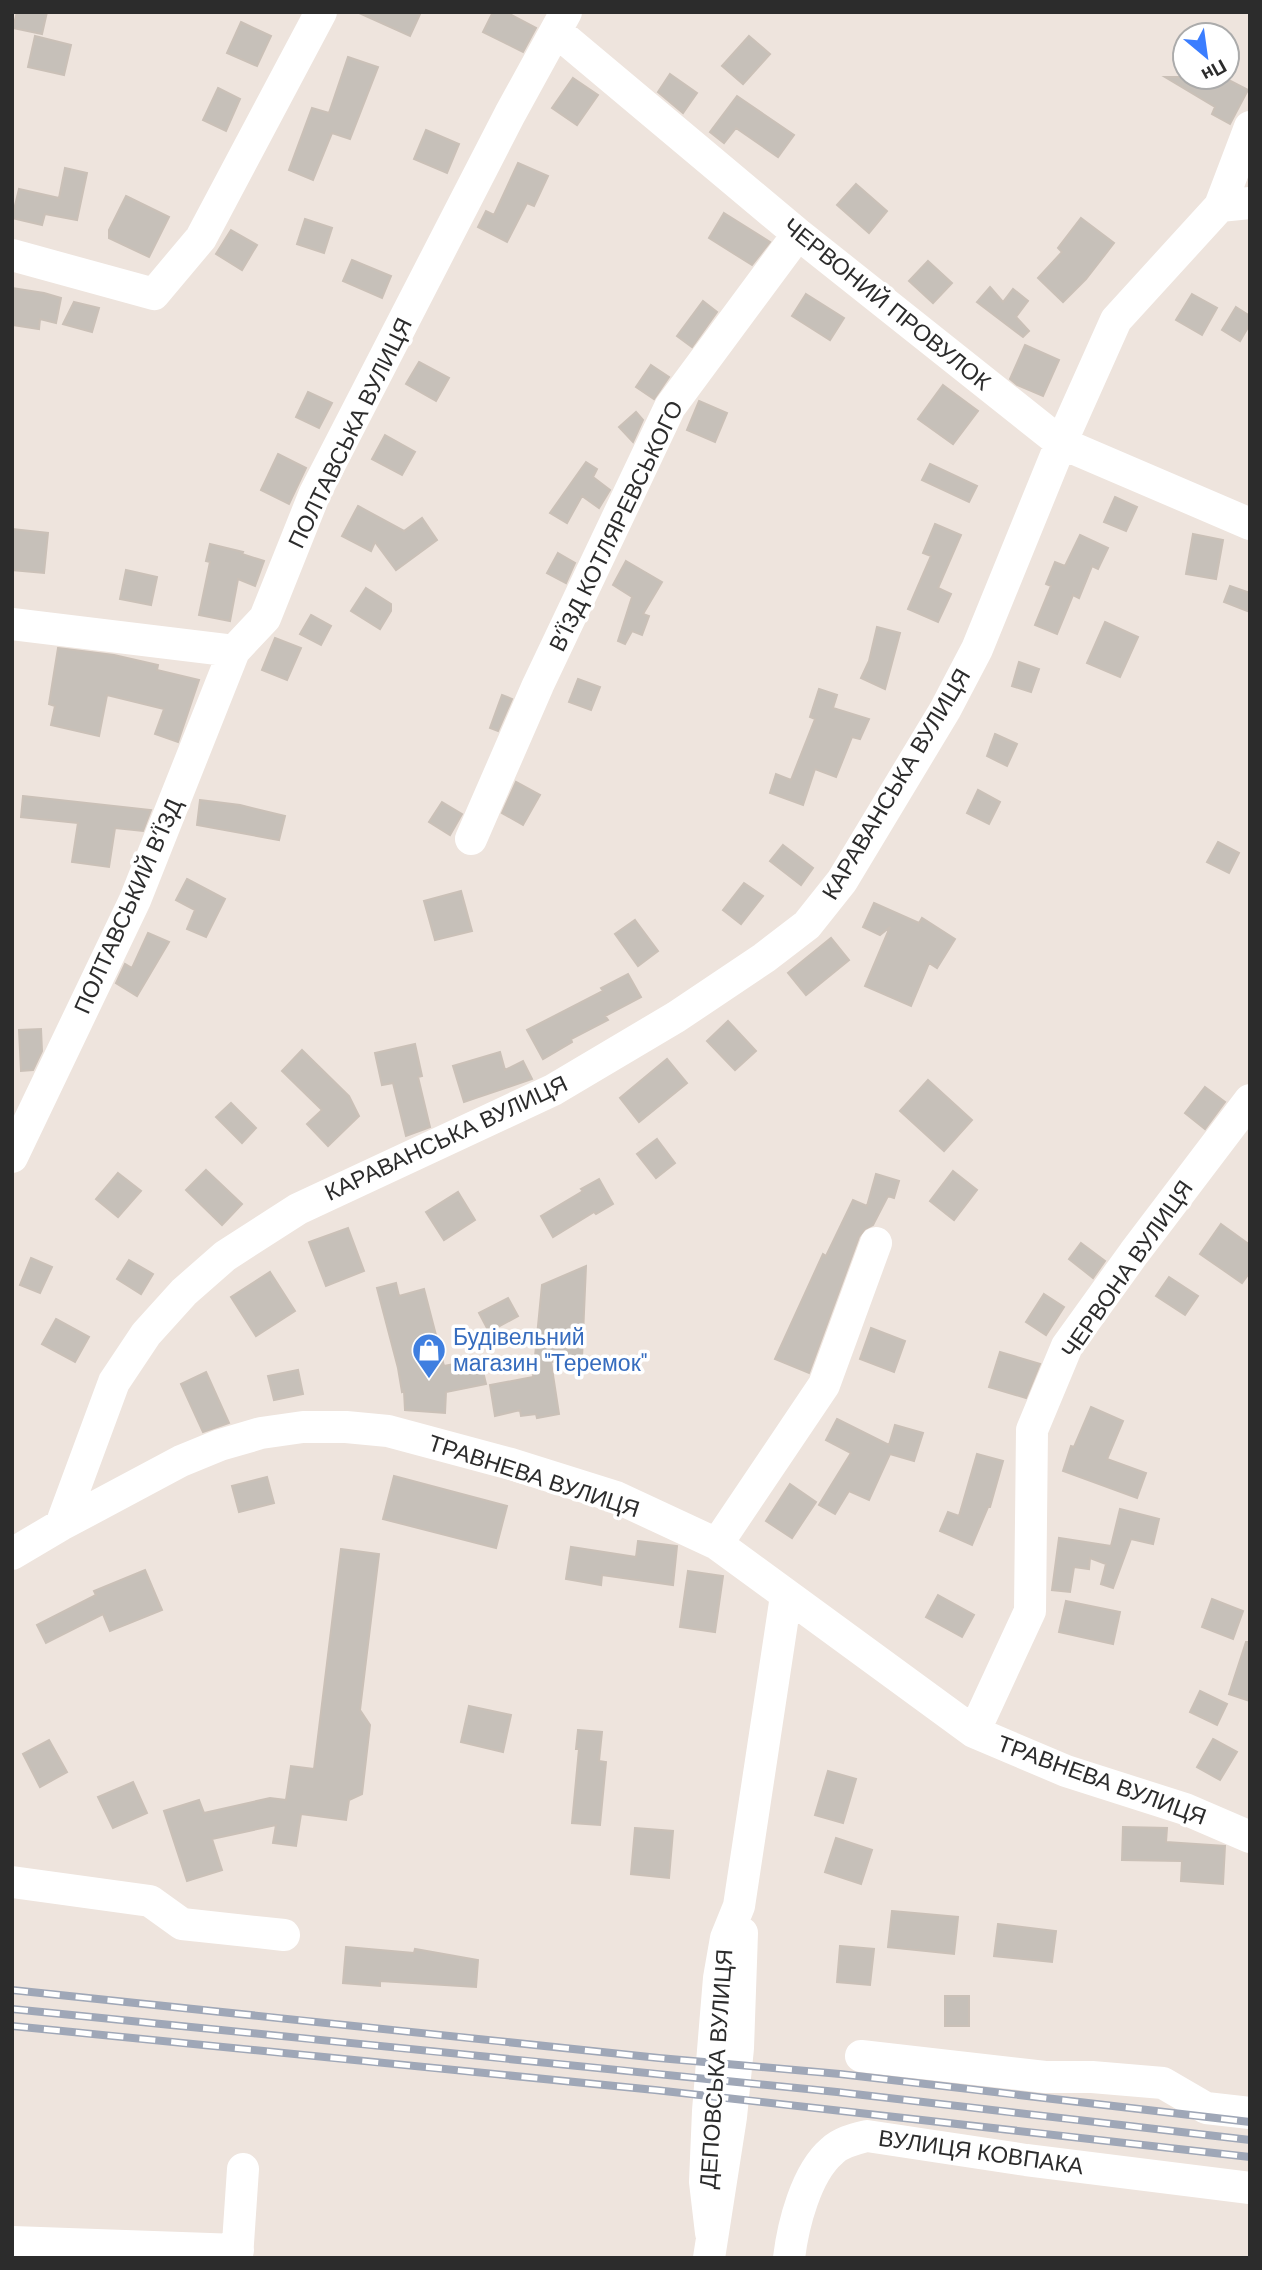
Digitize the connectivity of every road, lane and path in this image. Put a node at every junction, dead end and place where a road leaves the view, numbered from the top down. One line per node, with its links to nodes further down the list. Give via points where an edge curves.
1 (321, 12): 6 (street, via 201,238 154,294)
2 (562, 22): 5 (street, ЧЕРВОНИЙ ПРОВУЛОК); 10 (street, ПОЛТАВСЬКА ВУЛИЦЯ, via 315,493 265,618)
3 (1250, 127): 4 (street)
4 (1235, 204): 7 (street, КАРАВАНСЬКА ВУЛИЦЯ, via 1116,320)
5 (798, 234): 7 (street, ЧЕРВОНИЙ ПРОВУЛОК); 11 (street, В’ЇЗД КОТЛЯРЕВСЬКОГО, via 670,407 538,685)
6 (12, 255)
7 (1061, 443): 8 (street, ЧЕРВОНИЙ ПРОВУЛОК); 15 (street, КАРАВАНСЬКА ВУЛИЦЯ, via 976,649 945,710 842,881 807,925 676,1017 553,1090 298,1209 225,1256 146,1334 114,1382)
8 (1250, 524)
9 (12, 624): 10 (street)
10 (234, 651): 13 (street, ПОЛТАВСЬКИЙ В’ЇЗД, via 135,900)
11 (471, 839)
12 (1250, 1100): 19 (street, ЧЕРВОНА ВУЛИЦЯ, via 1067,1346 1032,1430 1030,1611)
13 (12, 1157)
14 (876, 1243): 16 (street, via 824,1385)
15 (61, 1525): 16 (street, ТРАВНЕВА ВУЛИЦЯ, via 220,1445 303,1427 346,1427 388,1431 616,1497); 17 (street, ТРАВНЕВА ВУЛИЦЯ)
16 (717, 1544): 18 (street, ТРАВНЕВА ВУЛИЦЯ)
17 (12, 1554)
18 (786, 1596): 19 (street, ТРАВНЕВА ВУЛИЦЯ); 28 (street, ДЕПОВСЬКА ВУЛИЦЯ, via 739,1906 726,1938 719,1978 705,2182)
19 (974, 1732): 20 (street, ТРАВНЕВА ВУЛИЦЯ, via 1066,1771 1185,1809)
20 (1250, 1837)
21 (12, 1882): 22 (street, via 150,1901 182,1924)
22 (284, 1935)
23 (861, 2056): 24 (street, via 1045,2077 1163,2083 1206,2108)
24 (1250, 2112)
25 (243, 2169): 29 (street)
26 (1250, 2188): 30 (street, ВУЛИЦЯ КОВПАКА, via 867,2136 831,2151 816,2171 800,2205)
27 (12, 2242): 29 (street)
28 (710, 2245)
29 (237, 2254)
30 (789, 2258)

